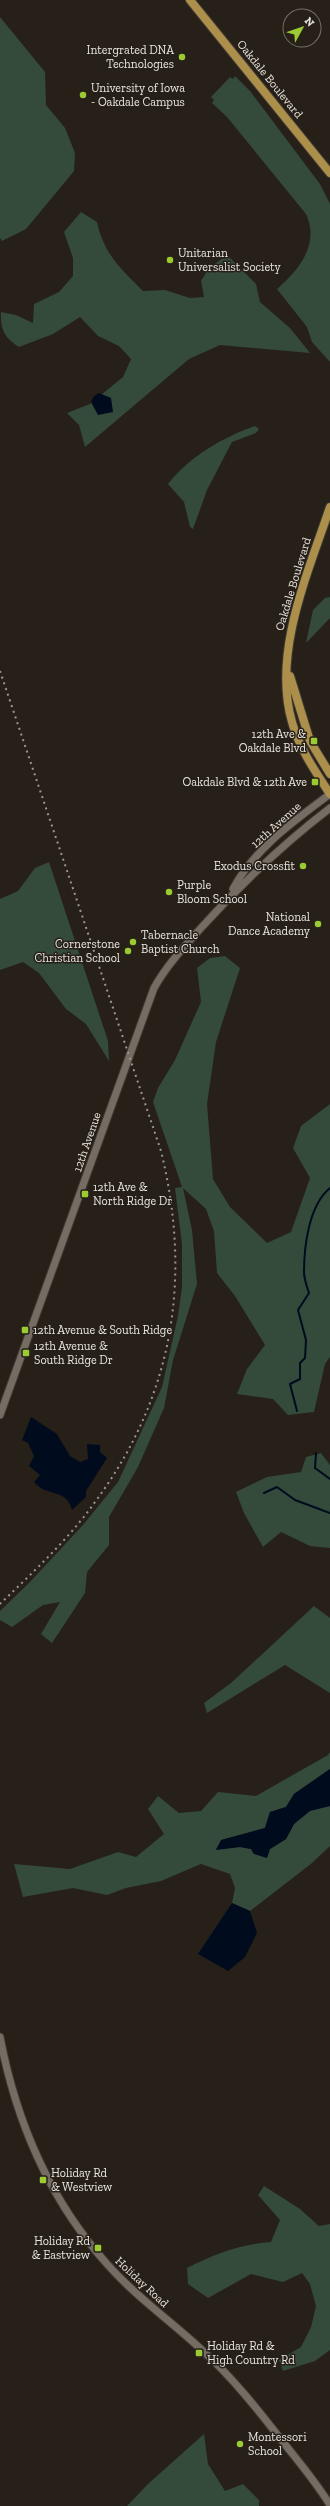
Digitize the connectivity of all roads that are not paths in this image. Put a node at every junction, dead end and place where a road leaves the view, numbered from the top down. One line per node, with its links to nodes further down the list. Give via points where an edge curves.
1 (190, 0): 2 (main road, Oakdale Boulevard)
2 (330, 173)
3 (330, 507): 4 (main road, Oakdale Boulevard, via 293,620)
4 (288, 669): 5 (main road, Oakdale Boulevard, via 308,735); 6 (main road, Oakdale Boulevard, via 288,706 296,736)
5 (330, 774)
6 (330, 794): 8 (street, 12th Avenue, via 268,845 245,872)
7 (330, 808): 8 (street, 12th Avenue, via 276,852)
8 (229, 897): 9 (street, 12th Avenue, via 170,964 148,1000)
9 (0, 1415)
10 (0, 2037): 11 (street, Holiday Road, via 14,2098 27,2135 45,2173 73,2220 126,2285 232,2379)
11 (330, 2505)

